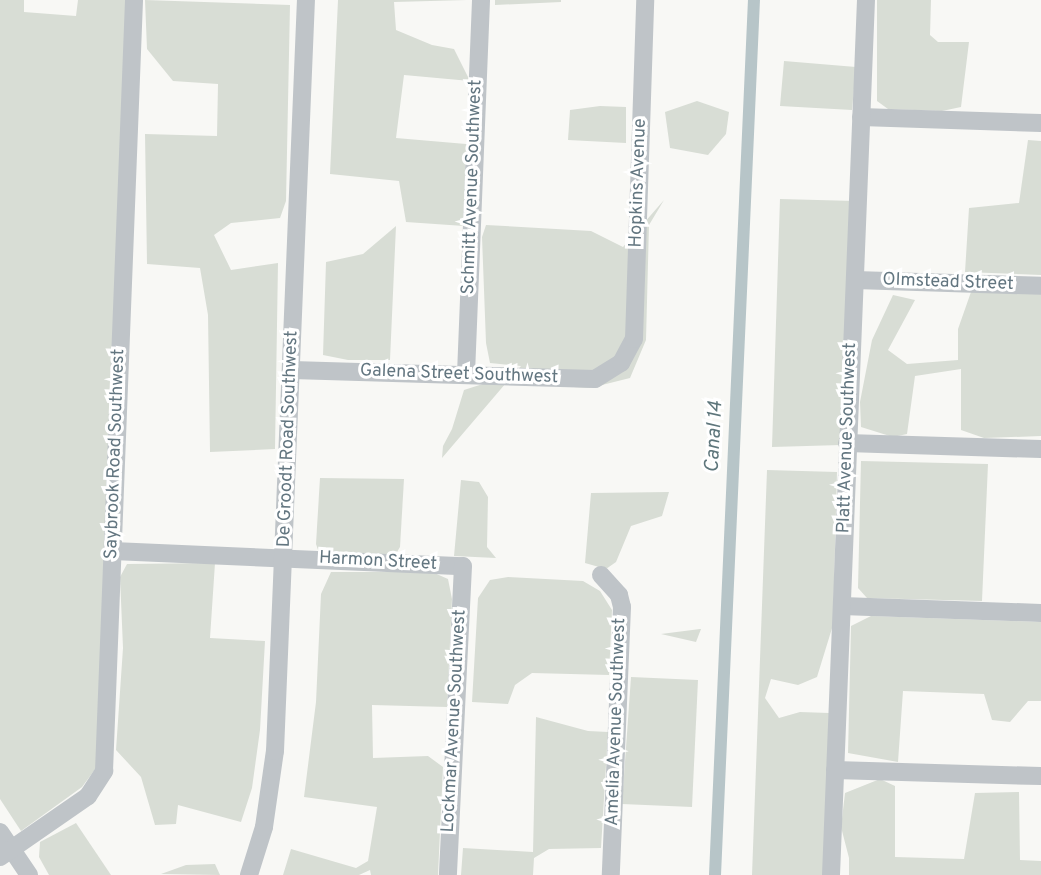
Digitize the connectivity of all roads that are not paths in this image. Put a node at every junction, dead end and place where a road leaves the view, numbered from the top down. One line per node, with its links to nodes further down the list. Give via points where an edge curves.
1 (134, 0): 15 (street, Saybrook Road Southwest)
2 (306, 0): 11 (street, De Groodt Road Southwest)
3 (481, 0): 12 (street, Schmitt Avenue Southwest)
4 (645, 0): 10 (street, Hopkins Avenue, via 634,339)
5 (866, 0): 6 (street, Platt Avenue Southwest)
6 (861, 117): 7 (street); 8 (street, Platt Avenue Southwest)
7 (1041, 123)
8 (855, 280): 9 (street, Olmstead Street); 13 (street, Platt Avenue Southwest)
9 (1041, 286)
10 (621, 363): 12 (street, Galena Street Southwest, via 595,379)
11 (292, 370): 12 (street, Galena Street Southwest); 16 (street, De Groodt Road Southwest)
12 (465, 374)
13 (847, 443): 14 (street); 19 (street, Platt Avenue Southwest)
14 (1041, 449)
15 (113, 552): 16 (street, Harmon Street); 24 (street, Saybrook Road Southwest, via 104,771 88,796)
16 (284, 558): 17 (street, Harmon Street); 26 (street, De Groodt Road Southwest, via 275,751 264,828)
17 (463, 566): 27 (street, Lockmar Avenue Southwest)
18 (602, 575): 28 (street, Amelia Avenue Southwest, via 615,589 622,607)
19 (842, 606): 20 (street); 21 (street, Platt Avenue Southwest)
20 (1041, 613)
21 (835, 770): 22 (street); 29 (street, Platt Avenue Southwest)
22 (1041, 776)
23 (0, 832): 24 (street)
24 (6, 853): 25 (street)
25 (29, 875)
26 (249, 875)
27 (448, 875)
28 (611, 875)
29 (831, 875)

